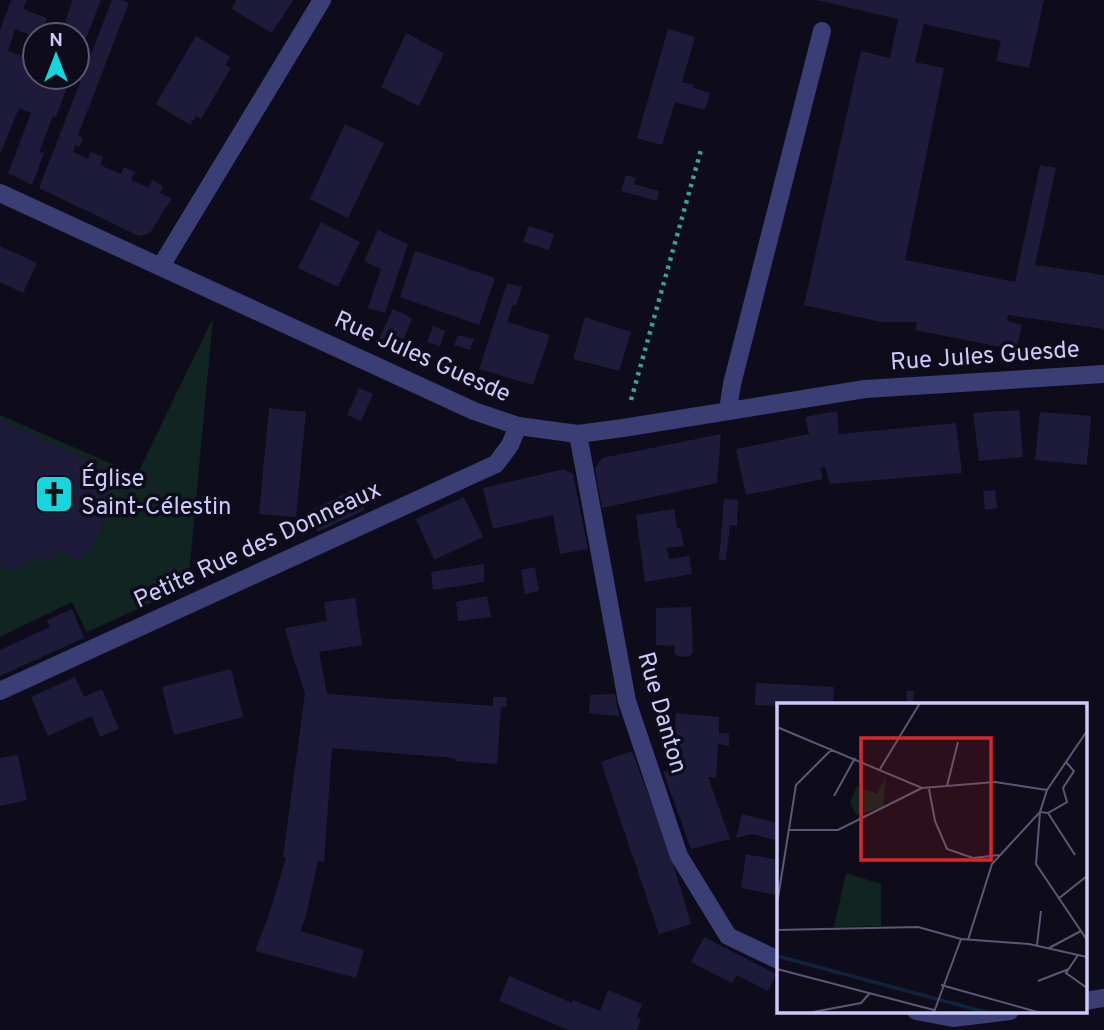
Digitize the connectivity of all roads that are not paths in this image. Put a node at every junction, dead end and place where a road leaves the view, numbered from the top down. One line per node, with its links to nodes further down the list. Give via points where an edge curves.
1 (322, 0): 4 (street)
2 (822, 31): 6 (street)
3 (0, 193): 4 (street, Rue Jules Guesde)
4 (161, 266): 7 (street, Rue Jules Guesde, via 474,411)
5 (1104, 374): 6 (street, Rue Jules Guesde, via 865,389)
6 (728, 410): 8 (street, Rue Jules Guesde)
7 (518, 426): 8 (street, Rue Jules Guesde); 9 (street, Petite Rue des Donneaux, via 496,464)
8 (578, 434): 10 (street, Rue Danton, via 627,701 679,856 728,936)
9 (0, 691)
10 (777, 959)
11 (1104, 998): 12 (street)
12 (1086, 1001)
13 (921, 1012): 14 (street, via 953,1018)
14 (1002, 1012)

